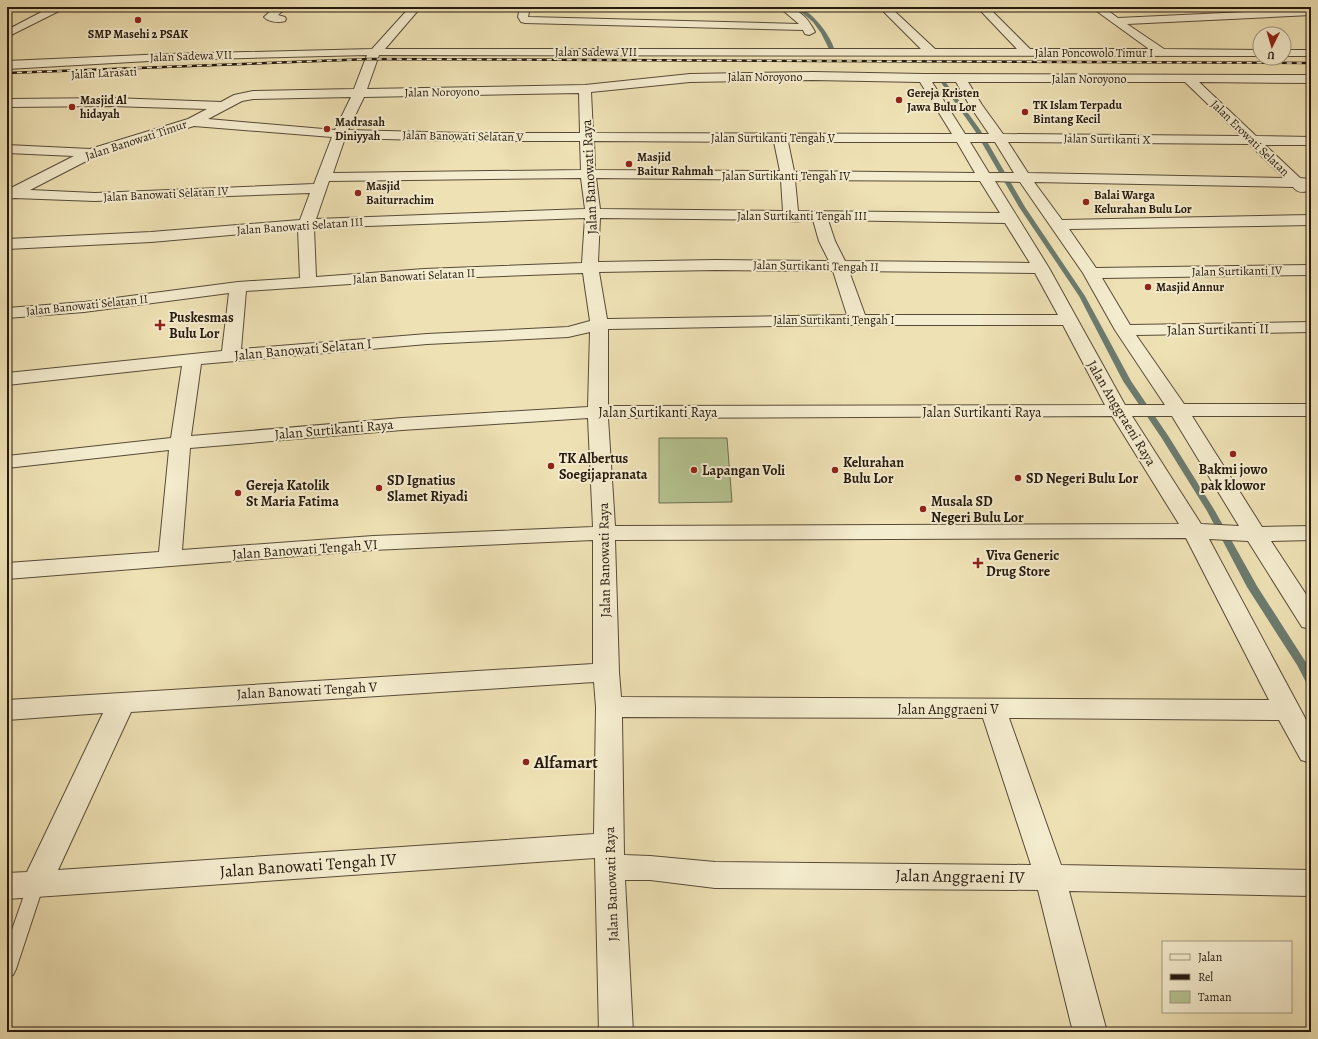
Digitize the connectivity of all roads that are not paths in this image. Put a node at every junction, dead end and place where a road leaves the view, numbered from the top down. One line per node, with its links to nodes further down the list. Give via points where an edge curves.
1 (60, 7): 12 (street)
2 (282, 7): 13 (street, via 269,17)
3 (416, 7): 26 (street)
4 (525, 7): 11 (street, via 525,20)
5 (784, 7): 15 (street)
6 (884, 7): 20 (street)
7 (982, 7): 21 (street, Jalan Poncowolo Timur I)
8 (1096, 7): 14 (street)
9 (1311, 12): 14 (street)
10 (14, 18): 12 (street)
11 (678, 18): 15 (street); 17 (street)
12 (34, 19): 16 (street)
13 (281, 19)
14 (1116, 21): 22 (street)
15 (807, 26): 18 (street)
16 (7, 34)
17 (677, 52): 18 (street, Jalan Sadewa VII); 26 (street, Jalan Sadewa VII)
18 (816, 52): 19 (street, Jalan Sadewa VII)
19 (839, 52): 20 (street, Jalan Poncowolo Timur I)
20 (931, 52): 21 (street, Jalan Poncowolo Timur I)
21 (1027, 53): 22 (street, Jalan Poncowolo Timur I)
22 (1162, 53): 23 (street, Jalan Poncowolo Timur I)
23 (1252, 53)
24 (1292, 53): 25 (street)
25 (1311, 53)
26 (372, 57): 28 (street); 32 (street, Jalan Sadewa VII, via 167,57); 33 (street); 39 (street)
27 (637, 63): 31 (street)
28 (383, 64)
29 (397, 64): 30 (street)
30 (469, 64)
31 (497, 64)
32 (7, 65)
33 (353, 65)
34 (924, 78): 35 (street, Jalan Noroyono); 38 (street, Jalan Noroyono, via 690,78); 47 (street, Jalan Anggraeni Raya)
35 (960, 78): 36 (street, Jalan Noroyono); 46 (street)
36 (1189, 79): 37 (street, Jalan Noroyono); 48 (street, Jalan Erowati Selatan)
37 (1311, 79)
38 (585, 88): 39 (street, Jalan Noroyono); 44 (street, Jalan Banowati Raya)
39 (359, 94): 41 (street, Jalan Noroyono, via 252,95 238,98); 43 (street)
40 (7, 103): 41 (street, via 112,102)
41 (223, 106): 42 (street, Jalan Banowati Timur)
42 (193, 122): 43 (street, Jalan Banowati Selatan V); 51 (street, Jalan Banowati Timur)
43 (340, 134): 44 (street, Jalan Banowati Selatan V); 56 (street)
44 (586, 138): 45 (street, Jalan Surtikanti Tengah V); 52 (street, Jalan Banowati Raya)
45 (780, 138): 47 (street, Jalan Surtikanti Tengah V); 53 (street)
46 (996, 138): 47 (street, Jalan Surtikanti X); 48 (street, Jalan Surtikanti X); 55 (street)
47 (965, 139): 54 (street, Jalan Anggraeni Raya)
48 (1253, 141): 49 (street, Jalan Surtikanti X); 57 (street, Jalan Erowati Selatan)
49 (1311, 141)
50 (7, 149): 51 (street)
51 (91, 153): 59 (street, Jalan Banowati Timur)
52 (588, 174): 53 (street, Jalan Surtikanti Tengah IV); 56 (street, Jalan Banowati Selatan IV); 61 (street, Jalan Banowati Raya)
53 (788, 176): 54 (street, Jalan Surtikanti Tengah IV); 62 (street)
54 (986, 177): 55 (street, Jalan Surtikanti Tengah IV); 64 (street, Jalan Anggraeni Raya)
55 (1021, 178): 57 (street, Jalan Surtikanti Tengah IV); 67 (street)
56 (322, 182): 59 (street, Jalan Banowati Selatan IV, via 95,197); 66 (street)
57 (1296, 183): 58 (street, Jalan Surtikanti Tengah IV); 60 (street, Jalan Erowati Selatan)
58 (1311, 183)
59 (9, 194)
60 (1311, 198)
61 (593, 213): 62 (street, Jalan Surtikanti Tengah III); 66 (street, Jalan Banowati Selatan III); 70 (street, Jalan Banowati Raya)
62 (791, 216): 63 (street, Jalan Surtikanti Tengah III)
63 (819, 216): 64 (street, Jalan Surtikanti Tengah III); 69 (street)
64 (1011, 218): 71 (street, Jalan Anggraeni Raya)
65 (1311, 220): 67 (street)
66 (306, 224): 68 (street, Jalan Banowati Selatan III, via 151,237); 74 (street)
67 (1058, 225): 73 (street)
68 (7, 244)
69 (839, 266): 70 (street, Jalan Surtikanti Tengah II); 71 (street, Jalan Surtikanti Tengah II); 77 (street)
70 (590, 267): 74 (street, Jalan Banowati Selatan II); 79 (street, Jalan Banowati Raya)
71 (1041, 268): 78 (street, Jalan Anggraeni Raya)
72 (1311, 270): 73 (street, Jalan Surtikanti IV)
73 (1091, 273): 81 (street)
74 (308, 282): 75 (street, Jalan Banowati Selatan II)
75 (238, 287): 76 (street, Jalan Banowati Selatan II, via 84,307); 82 (street)
76 (7, 313)
77 (858, 320): 78 (street, Jalan Surtikanti Tengah I); 79 (street, Jalan Surtikanti Tengah I)
78 (1068, 320): 88 (street, Jalan Anggraeni Raya)
79 (599, 324): 82 (street, Jalan Banowati Selatan I, via 568,332 427,339); 87 (street, Jalan Banowati Raya)
80 (1311, 327): 81 (street, Jalan Surtikanti II)
81 (1124, 330): 86 (street)
82 (231, 355): 83 (street, Jalan Banowati Selatan I)
83 (192, 359): 84 (street, Jalan Banowati Selatan I); 89 (street)
84 (7, 379)
85 (1311, 410): 86 (street, Jalan Surtikanti Raya)
86 (1174, 411): 88 (street, Jalan Surtikanti Raya); 92 (street)
87 (598, 412): 88 (street, Jalan Surtikanti Raya); 89 (street, Jalan Surtikanti Raya, via 402,424); 94 (street, Jalan Banowati Raya)
88 (1123, 412): 91 (street, Jalan Anggraeni Raya)
89 (180, 443): 90 (street, Jalan Surtikanti Raya); 95 (street)
90 (7, 462)
91 (1200, 532): 92 (street); 94 (street); 103 (street, Jalan Anggraeni Raya)
92 (1251, 533): 93 (street); 97 (street)
93 (1311, 533)
94 (604, 534): 95 (street, Jalan Banowati Tengah VI, via 373,543); 98 (street, Jalan Banowati Raya)
95 (170, 559): 96 (street, Jalan Banowati Tengah VI)
96 (7, 571)
97 (1311, 621)
98 (606, 672): 99 (street, Jalan Banowati Tengah V); 100 (street, Jalan Banowati Raya)
99 (122, 702): 102 (street, Jalan Banowati Tengah V); 108 (street)
100 (609, 707): 101 (street, Jalan Anggraeni V); 105 (street, Jalan Banowati Raya)
101 (993, 709): 103 (street, Jalan Anggraeni V); 106 (street)
102 (7, 710)
103 (1287, 710): 104 (street, Jalan Anggraeni Raya)
104 (1311, 753)
105 (609, 856): 106 (street, Jalan Anggraeni IV, via 650,868 715,875); 108 (street, Jalan Banowati Tengah IV); 111 (street, Jalan Banowati Raya)
106 (1050, 878): 107 (street, Jalan Anggraeni IV); 112 (street)
107 (1311, 883)
108 (36, 884): 109 (street, Jalan Banowati Tengah IV); 110 (lane)
109 (7, 886)
110 (7, 970)
111 (616, 1032)
112 (1090, 1032)

